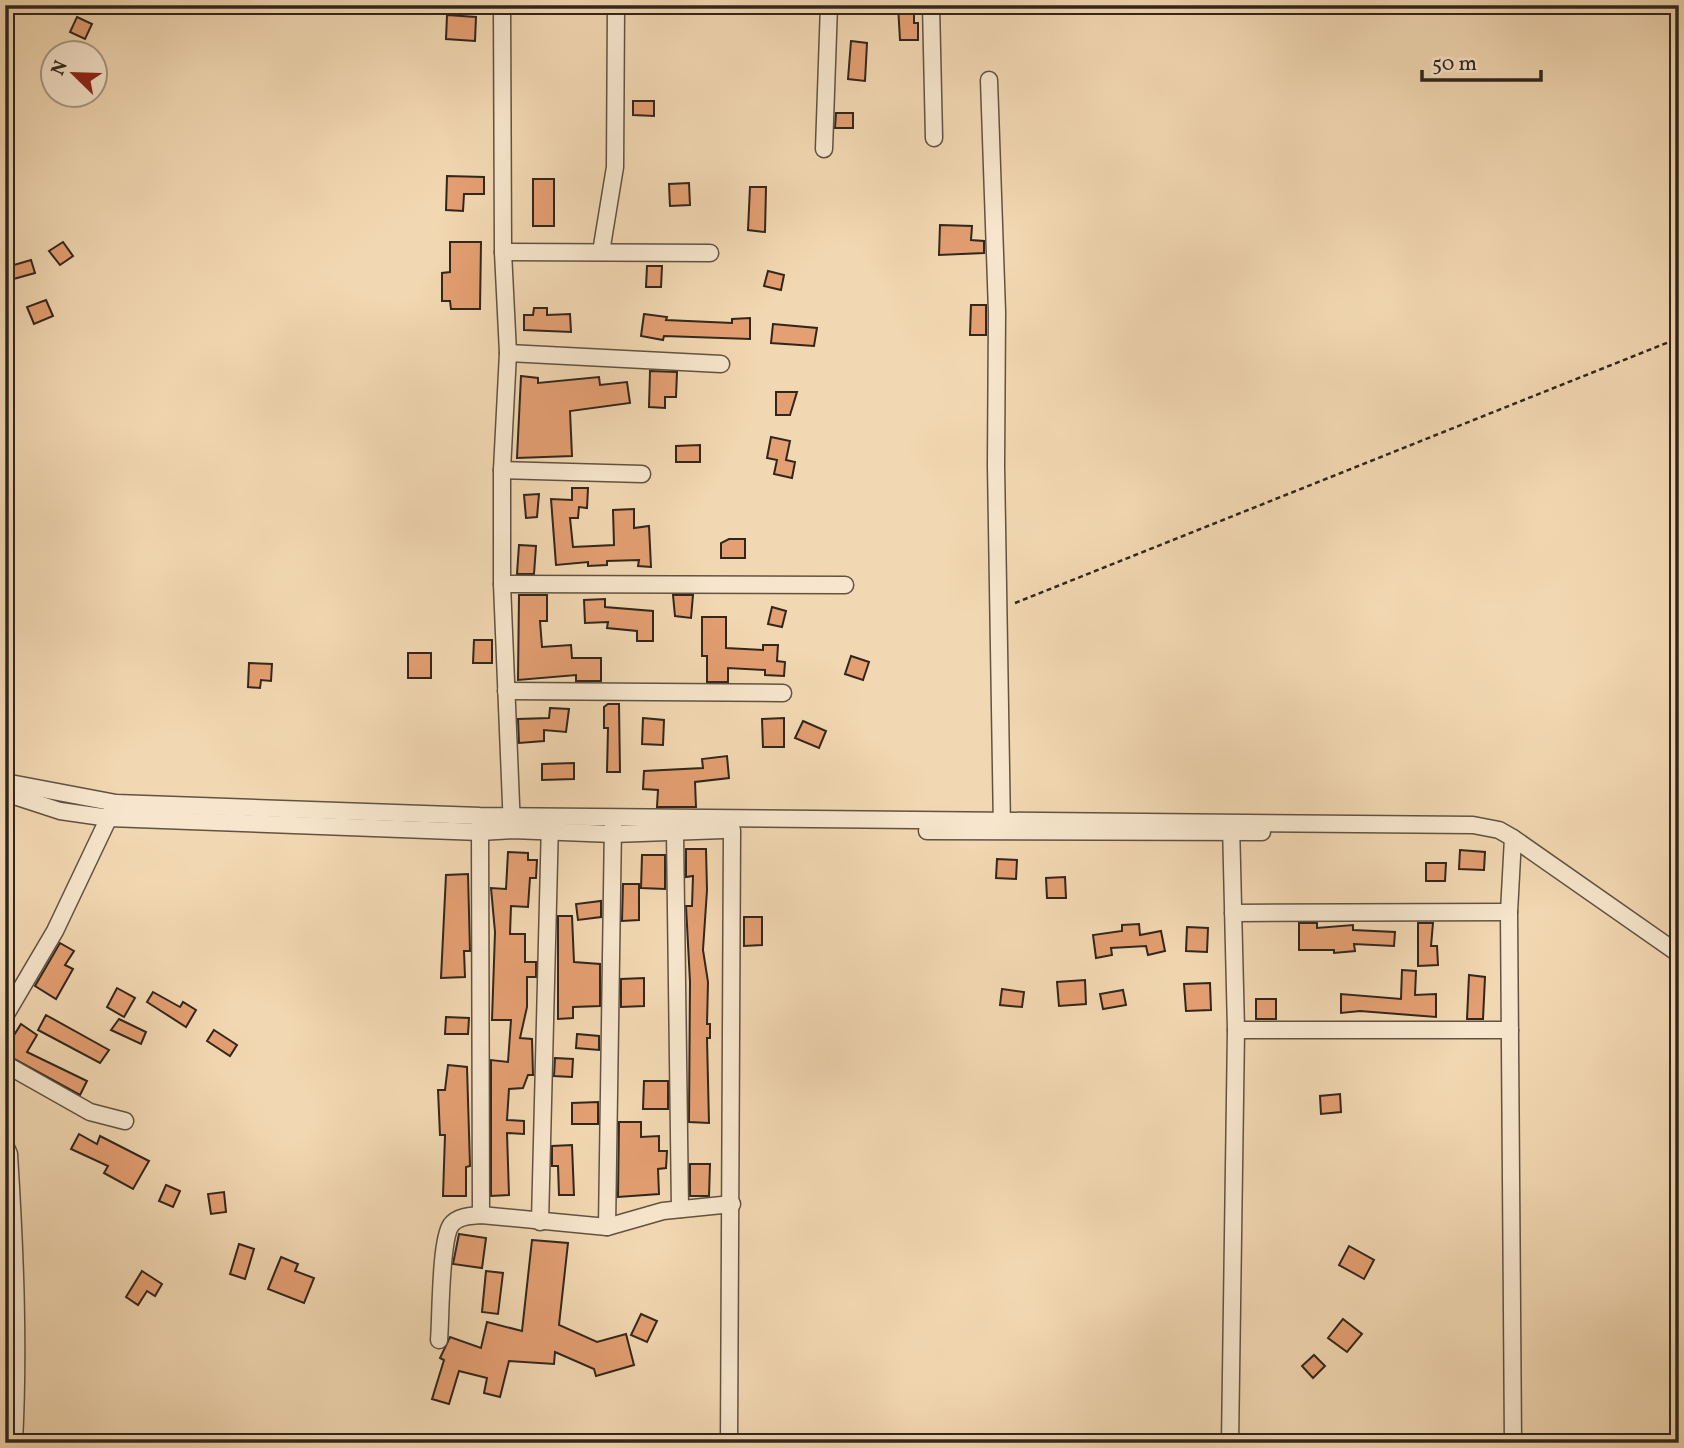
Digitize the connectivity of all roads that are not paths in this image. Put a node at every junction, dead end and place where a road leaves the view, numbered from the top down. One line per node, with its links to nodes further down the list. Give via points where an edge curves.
1 (502, 5): 8 (street)
2 (617, 5): 9 (street, via 615,167)
3 (829, 5): 7 (street)
4 (931, 5): 6 (street)
5 (989, 80): 27 (street, via 997,312)
6 (934, 138)
7 (824, 149)
8 (503, 252): 9 (street); 11 (street)
9 (601, 252): 10 (street)
10 (710, 253)
11 (509, 353): 12 (street); 13 (street)
12 (721, 364)
13 (502, 470): 14 (street); 15 (street)
14 (642, 474)
15 (502, 584): 16 (street); 17 (street)
16 (845, 585)
17 (506, 691): 18 (street); 23 (street)
18 (782, 692)
19 (5, 782): 21 (street)
20 (5, 793): 22 (street, via 60,810)
21 (116, 803): 22 (street); 24 (street)
22 (109, 818): 24 (street); 35 (street, via 55,931)
23 (512, 823): 24 (street); 25 (street)
24 (480, 824): 43 (street)
25 (550, 824): 26 (street); 44 (street)
26 (613, 826): 27 (street); 30 (street); 45 (street)
27 (1002, 826): 28 (street); 29 (street)
28 (1231, 827): 31 (street, via 1484,827); 33 (street)
29 (732, 830): 30 (street); 41 (street)
30 (675, 833): 42 (street)
31 (1513, 838): 32 (street); 34 (street)
32 (1509, 912): 33 (street); 37 (street)
33 (1233, 913): 36 (street)
34 (1679, 954)
35 (5, 1016)
36 (1236, 1030): 37 (street); 49 (street)
37 (1510, 1030): 50 (street)
38 (5, 1064): 39 (street, via 90,1112)
39 (125, 1121)
40 (5, 1146): 47 (street, via 15,1256 18,1365)
41 (732, 1204): 42 (street); 48 (street)
42 (680, 1209): 45 (street)
43 (481, 1215): 44 (street); 46 (street, via 460,1218 451,1225)
44 (540, 1222): 45 (street)
45 (607, 1227)
46 (439, 1340)
47 (14, 1443)
48 (729, 1443)
49 (1230, 1443)
50 (1513, 1443)

